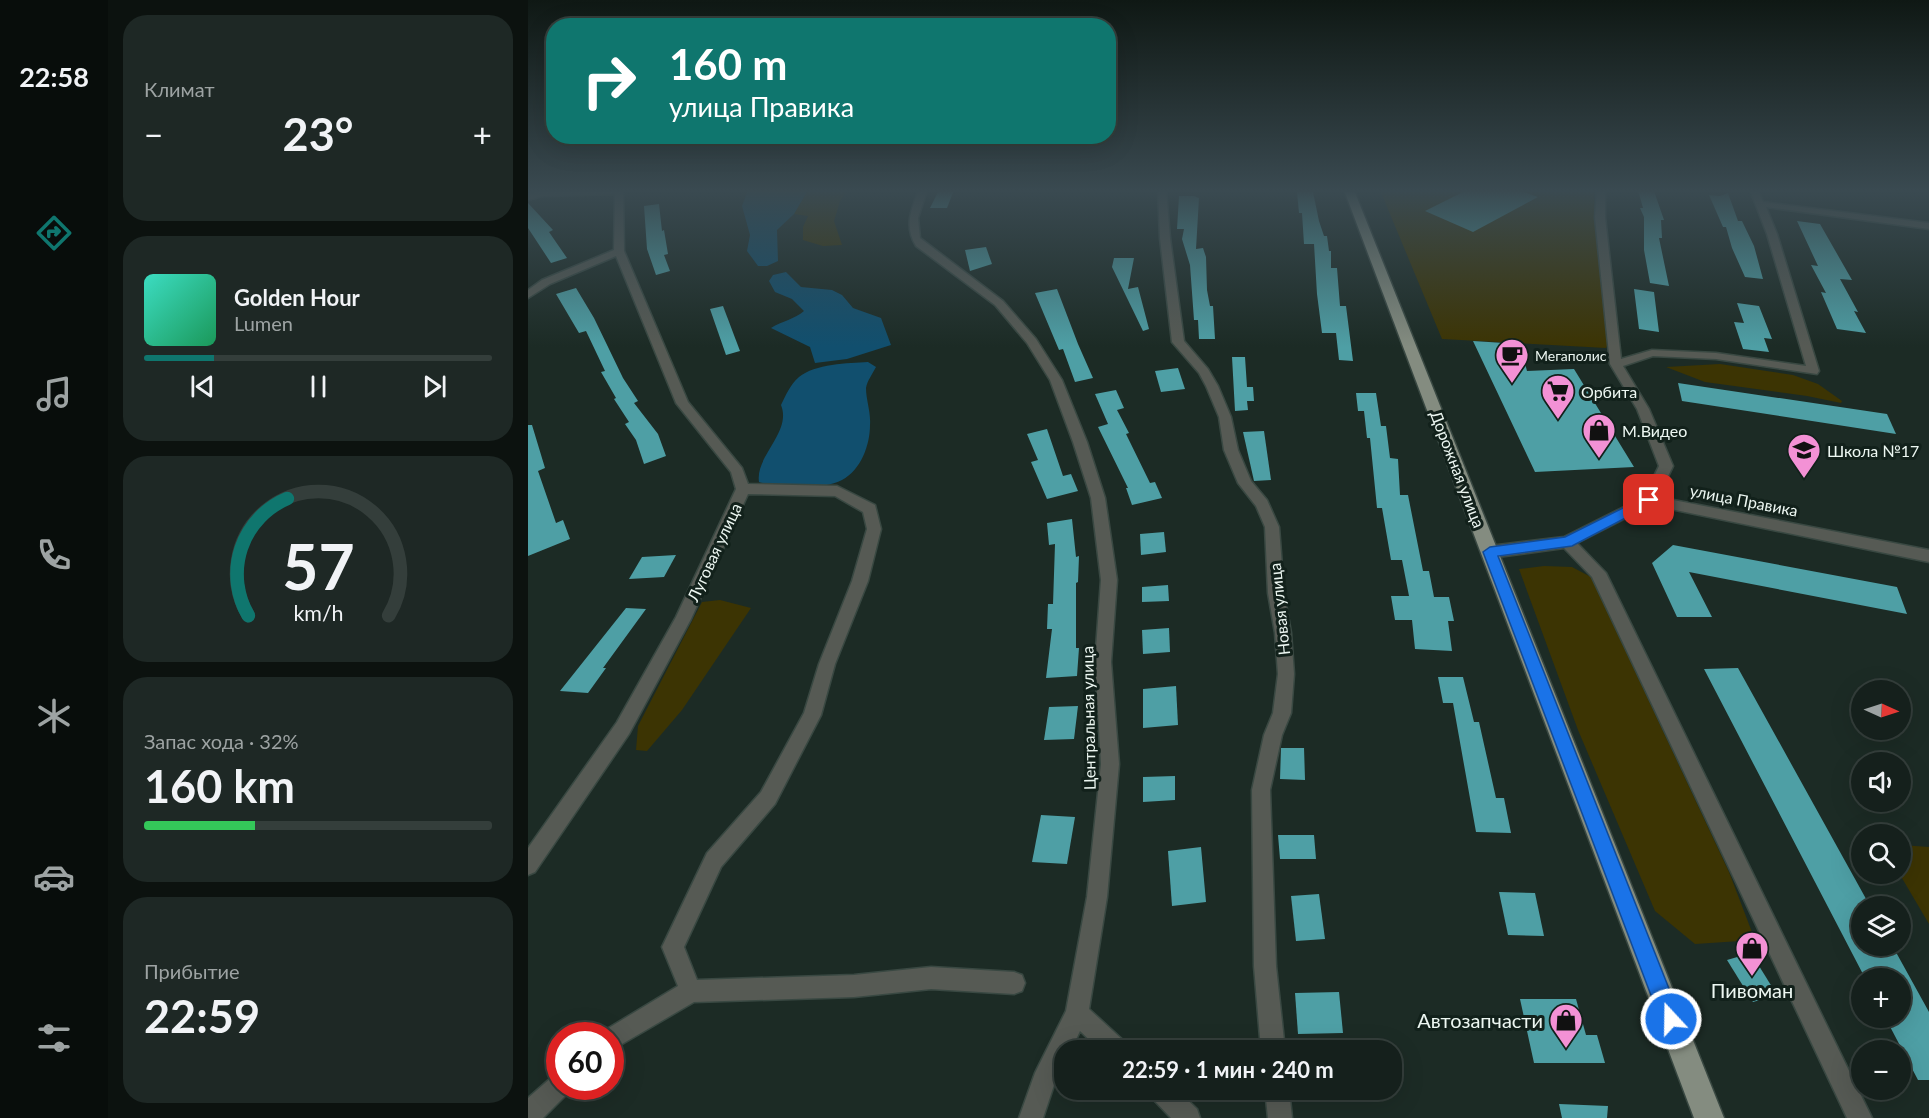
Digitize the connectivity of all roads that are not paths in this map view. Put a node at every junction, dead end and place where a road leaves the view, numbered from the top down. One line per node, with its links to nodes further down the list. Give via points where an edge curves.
1 (619, 242): 7 (street, Луговая улица)
2 (917, 242): 18 (street, Центральная улица, via 999,303 1032,341 1056,380 1098,498 1109,580 1103,662 1110,764 1097,897)
3 (1166, 242): 21 (street, Новая улица, via 1178,342 1212,386 1245,483 1262,504 1272,527 1286,674 1282,713 1261,790 1265,966)
4 (1369, 242): 13 (main road, Дорожная улица)
5 (1603, 242): 9 (street)
6 (1774, 242): 9 (street, via 1813,371 1716,356 1652,353)
7 (619, 251): 8 (street, via 546,282); 10 (street, Луговая улица, via 682,403 737,471)
8 (528, 295)
9 (1616, 364): 11 (street, via 1643,409 1666,466)
10 (743, 489): 15 (street, Луговая улица, via 683,619 623,728); 17 (street, via 837,491 870,509 874,529 860,581 827,664 812,715 768,798 714,860 673,947)
11 (1649, 500): 12 (street); 14 (street, улица Правика)
12 (1567, 542): 13 (street); 30 (street, via 1598,573)
13 (1490, 552): 29 (main road, Дорожная улица)
14 (1929, 556)
15 (528, 866)
16 (1014, 983): 17 (street, via 931,978 854,986)
17 (691, 991): 19 (street)
18 (1080, 1002): 20 (street); 26 (street, via 1043,1081)
19 (624, 1032)
20 (1109, 1040)
21 (1272, 1040)
22 (546, 1098): 25 (street)
23 (1170, 1100): 27 (street)
24 (1278, 1100): 28 (street)
25 (528, 1115)
26 (1031, 1118)
27 (1188, 1118)
28 (1280, 1118)
29 (1709, 1118)
30 (1860, 1118)

